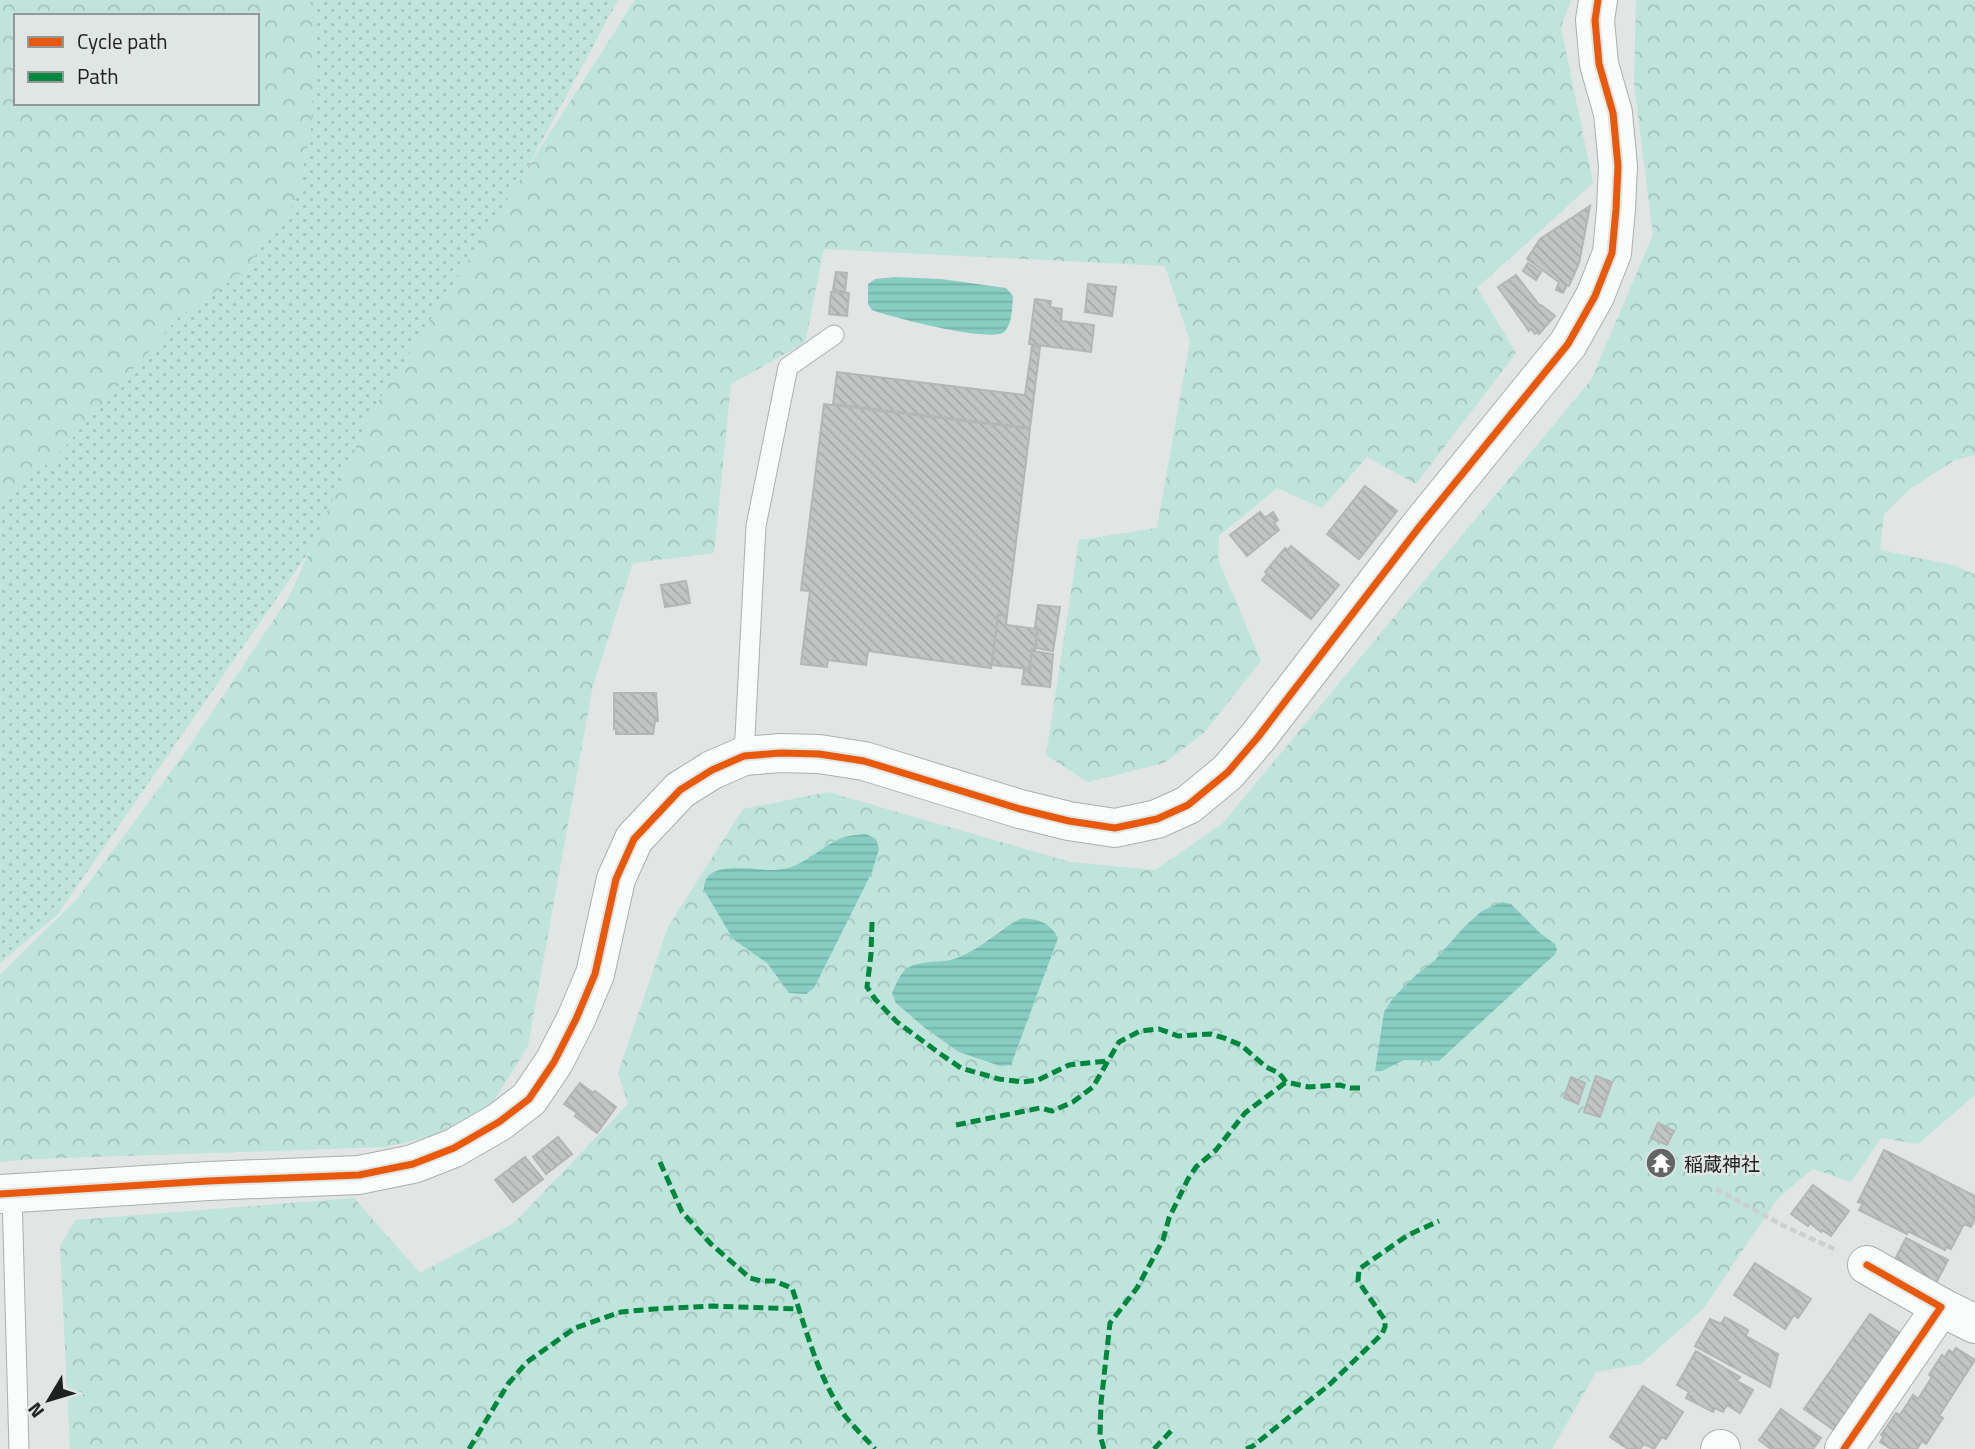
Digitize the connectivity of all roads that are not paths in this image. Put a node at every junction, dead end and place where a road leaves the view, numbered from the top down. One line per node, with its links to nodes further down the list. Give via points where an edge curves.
1 (1598, 0): 3 (street, via 1599,64 1613,113 1618,166 1612,253 1595,296 1569,344 1228,772 1188,805 1157,819 1115,828 1020,809 864,761 818,754)
2 (834, 334): 3 (lane, via 788,367 756,526)
3 (744, 756): 4 (street, via 680,790 634,839 616,879 595,974 576,1019 528,1099 499,1122 454,1148 413,1164 359,1175)
4 (6, 1194): 7 (lane)
5 (1867, 1265): 6 (street)
6 (1965, 1314): 8 (street)
7 (19, 1449)
8 (1843, 1449)

